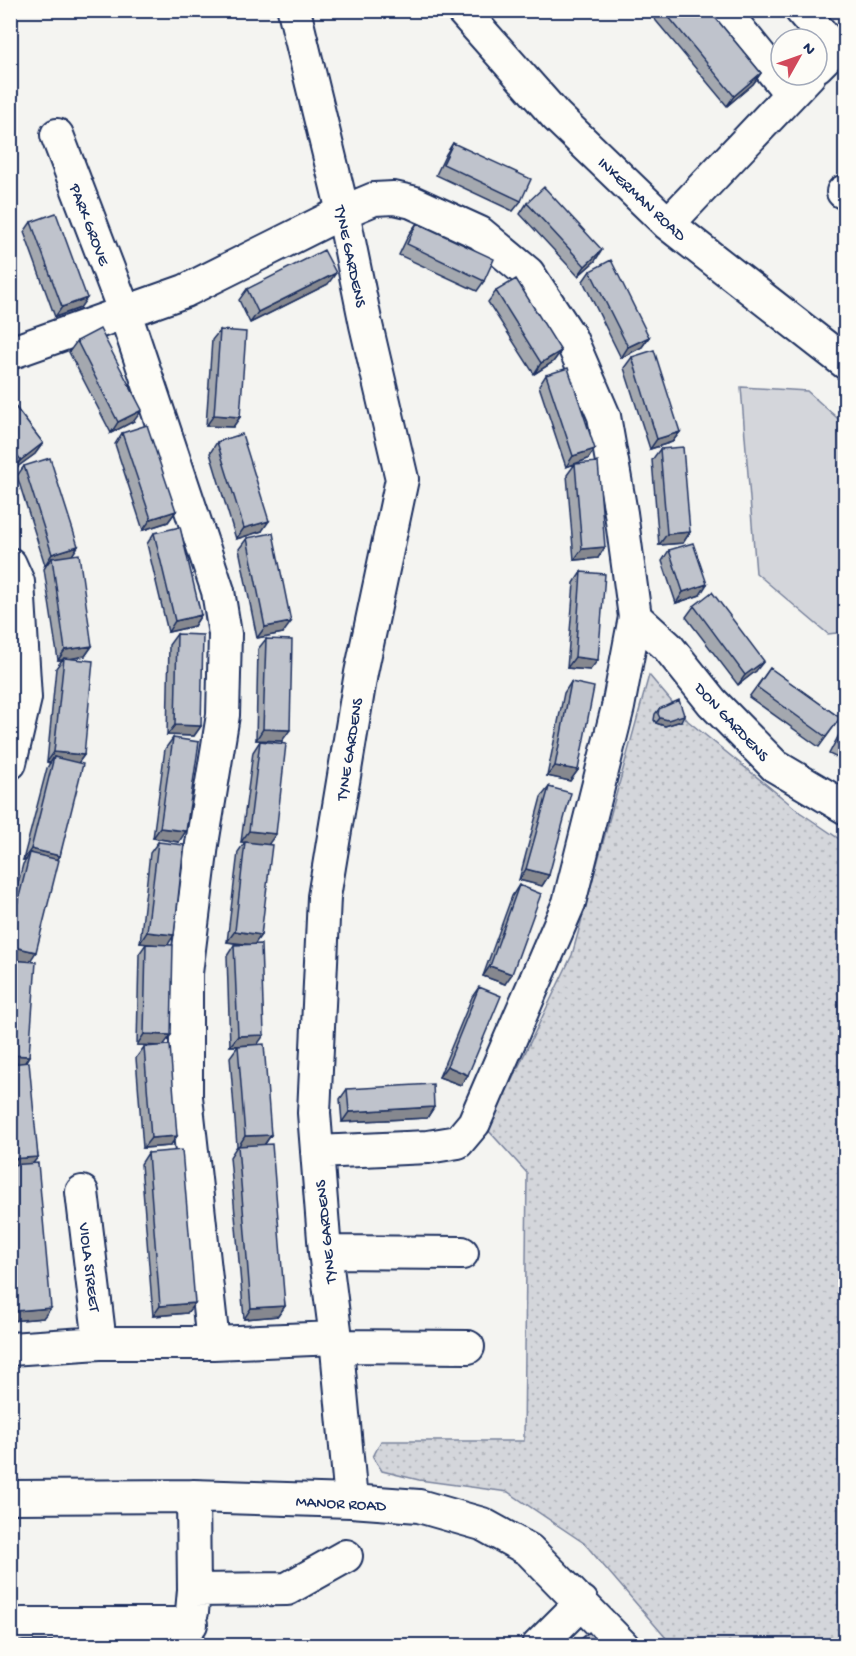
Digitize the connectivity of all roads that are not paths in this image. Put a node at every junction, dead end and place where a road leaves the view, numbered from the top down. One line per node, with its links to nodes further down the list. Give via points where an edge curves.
1 (462, 10): 10 (street, INKERMAN ROAD, via 556,116)
2 (723, 10): 6 (street)
3 (801, 10): 5 (street)
4 (305, 18): 9 (street, TYNE GARDENS)
5 (815, 27)
6 (769, 54)
7 (797, 87): 10 (street)
8 (57, 135): 11 (street, PARK GROVE)
9 (343, 212): 11 (street, via 185,291); 15 (street, via 374,199 412,202 480,233 528,273 570,337 604,416); 18 (street, TYNE GARDENS, via 402,479 361,673 324,897 314,1113)
10 (668, 224): 13 (street, INKERMAN ROAD)
11 (125, 313): 12 (street); 24 (street, PARK GROVE, via 218,591 225,634 223,716 186,973 186,1097)
12 (10, 352)
13 (846, 363)
14 (10, 564): 16 (street, via 18,582 25,698)
15 (635, 617): 17 (street, DON GARDENS, via 668,647 712,702 775,766); 18 (street, via 618,707 569,903 474,1123 458,1142)
16 (10, 763)
17 (846, 808)
18 (317, 1152): 20 (street, TYNE GARDENS)
19 (82, 1192): 23 (street, VIOLA STREET)
20 (326, 1252): 21 (street); 22 (street, TYNE GARDENS)
21 (462, 1253)
22 (337, 1342): 24 (street); 25 (street); 29 (street, TYNE GARDENS)
23 (100, 1343): 24 (street); 26 (street)
24 (213, 1343)
25 (468, 1347)
26 (10, 1349)
27 (193, 1496): 28 (street, MANOR ROAD); 29 (street, MANOR ROAD); 31 (street)
28 (10, 1497)
29 (351, 1501): 32 (street, MANOR ROAD, via 419,1506 482,1524 529,1550)
30 (346, 1556): 31 (street, via 287,1589)
31 (194, 1590): 34 (street)
32 (582, 1602): 35 (street); 36 (street, MANOR ROAD)
33 (10, 1626): 34 (street)
34 (190, 1635)
35 (538, 1646)
36 (623, 1646)

